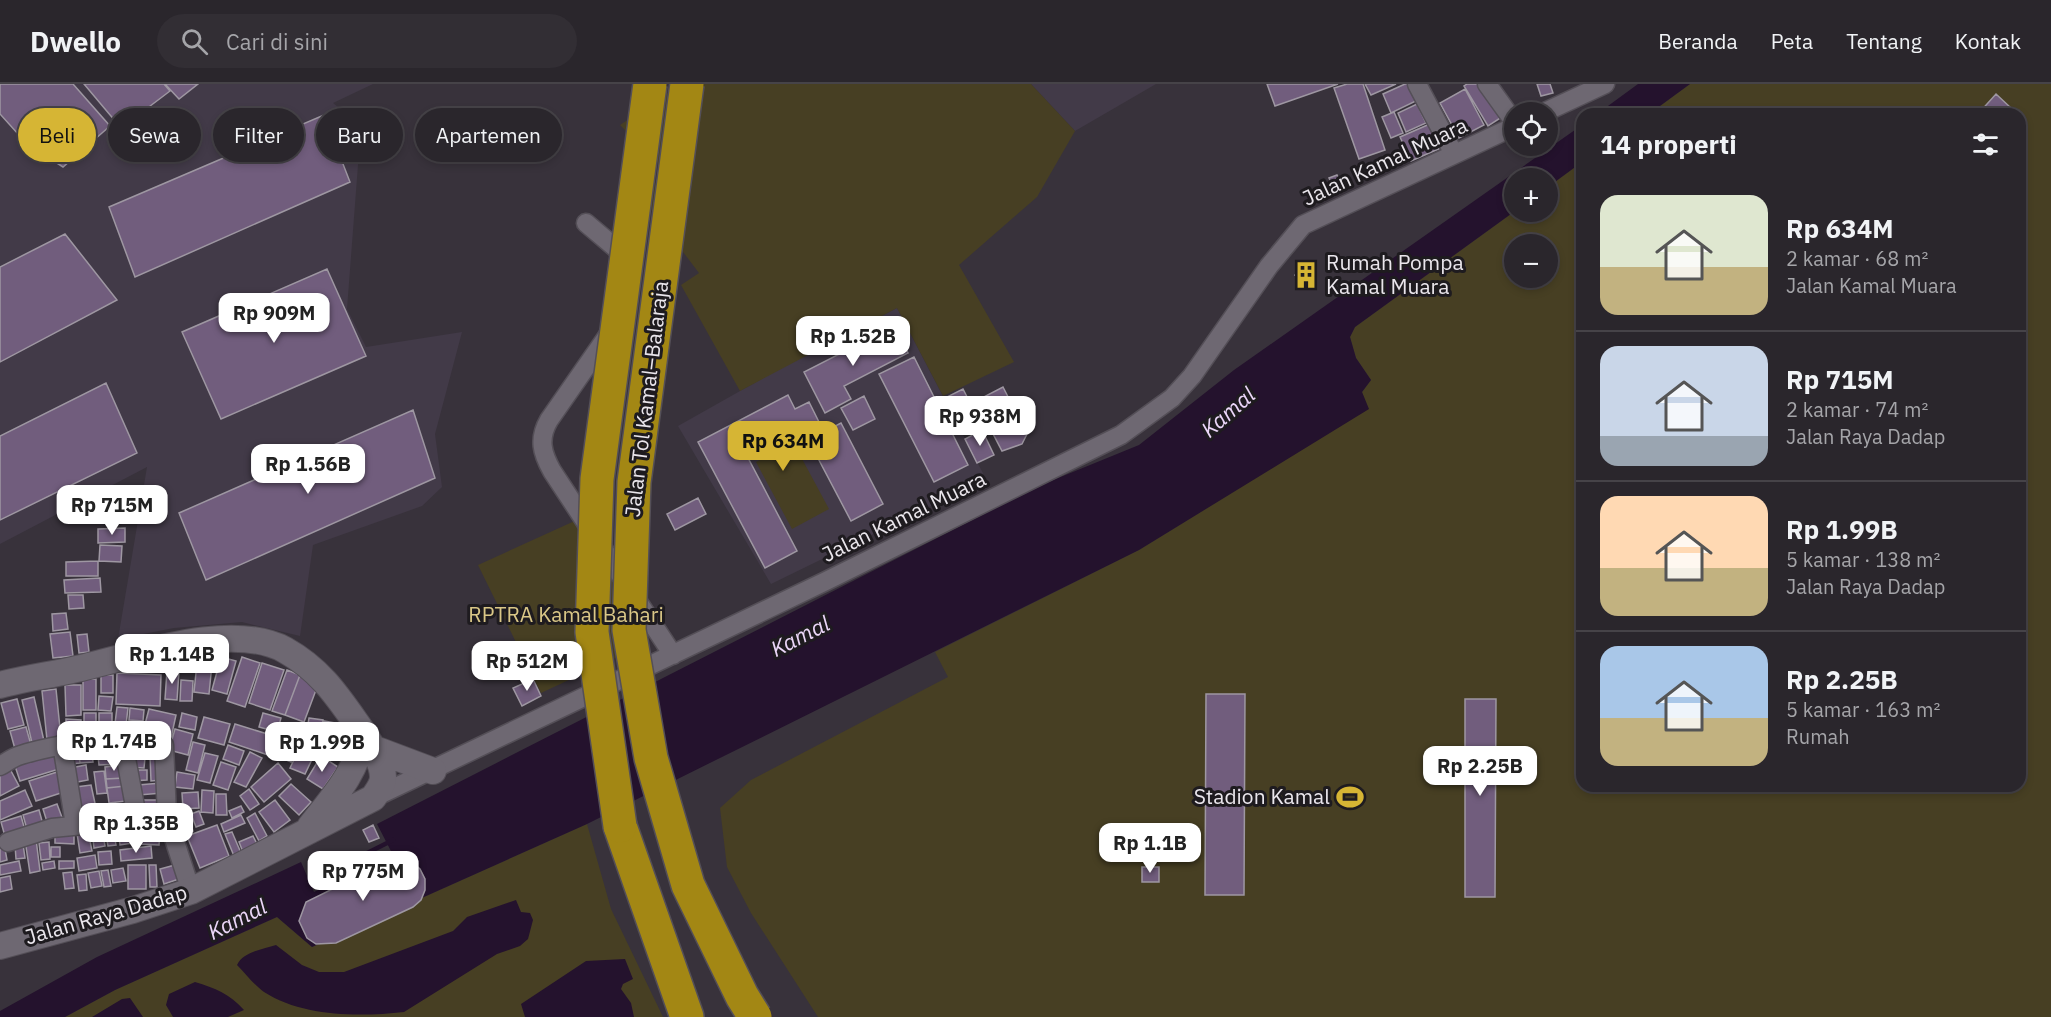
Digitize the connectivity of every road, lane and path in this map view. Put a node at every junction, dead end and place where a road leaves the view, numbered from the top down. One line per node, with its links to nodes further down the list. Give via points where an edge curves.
1 (650, 84): 26 (highway, Jalan Tol Kamal–Balaraja, bridge, via 597,479 592,632 620,826)
2 (687, 84): 27 (highway, Jalan Tol Kamal–Balaraja, bridge, via 634,482 629,630 651,758 688,885)
3 (1418, 84): 9 (street)
4 (1487, 84): 7 (street)
5 (1602, 85): 6 (street)
6 (1558, 106)
7 (1504, 108)
8 (1504, 129): 9 (street, Jalan Kamal Muara)
9 (1454, 154): 11 (street, Jalan Kamal Muara, via 1298,229 1192,376 1172,398 1121,435)
10 (586, 223): 11 (street, via 633,262 640,276 639,289 549,420 543,431 542,448 552,471)
11 (673, 655): 17 (street, Jalan Kamal Muara)
12 (0, 685): 14 (main road, via 140,652 218,640 255,640 284,649 319,672)
13 (122, 737): 15 (street); 19 (street); 20 (street, via 164,745)
14 (368, 741): 17 (main road); 18 (main road, via 383,776); 22 (main road, Jalan Raya Dadap, via 350,777)
15 (62, 744): 16 (street, via 17,756); 21 (street)
16 (0, 766)
17 (433, 771): 18 (street, Jalan Kamal Muara)
18 (373, 798): 22 (main road, Jalan Raya Dadap)
19 (137, 818): 20 (street); 21 (street)
20 (168, 824): 24 (street)
21 (75, 825): 23 (street)
22 (306, 832): 24 (main road, Jalan Raya Dadap)
23 (8, 842)
24 (191, 891): 25 (main road, Jalan Raya Dadap, via 123,906)
25 (0, 946)
26 (687, 1017)
27 (755, 1017)

